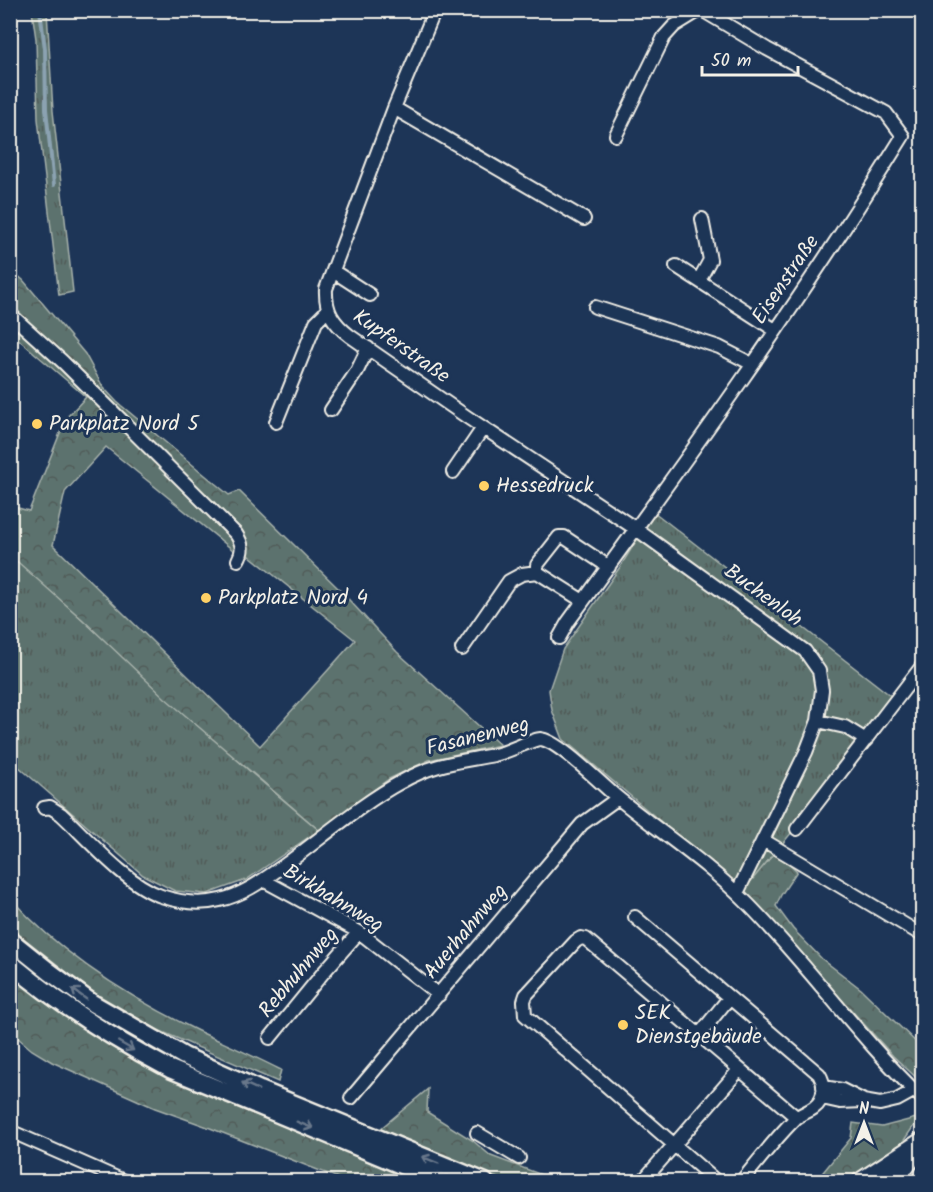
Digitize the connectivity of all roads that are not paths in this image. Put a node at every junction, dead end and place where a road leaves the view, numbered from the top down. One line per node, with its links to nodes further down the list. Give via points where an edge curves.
1 (435, 10): 3 (street, Kupferstraße)
2 (701, 10): 4 (street, via 664,37); 14 (street, Eisenstraße, via 886,113 903,136)
3 (394, 108): 5 (street); 8 (street, Kupferstraße)
4 (616, 135)
5 (584, 219)
6 (702, 219): 9 (street, via 710,260)
7 (676, 266): 9 (street)
8 (333, 271): 10 (street); 12 (street, Kupferstraße, via 326,289)
9 (699, 280): 14 (street)
10 (370, 295)
11 (594, 307): 16 (street, via 719,347)
12 (328, 310): 15 (street, Kupferstraße, via 338,327); 18 (street, via 316,322)
13 (10, 314): 22 (street, via 236,534 242,548)
14 (776, 330): 16 (street, Eisenstraße)
15 (368, 348): 17 (street); 19 (street, Kupferstraße)
16 (752, 364): 21 (street, Eisenstraße)
17 (330, 410)
18 (276, 422)
19 (483, 428): 20 (street); 21 (street, Kupferstraße)
20 (453, 472)
21 (636, 529): 23 (street, Eisenstraße); 29 (street, Buchenloh, via 805,651 819,671 822,690)
22 (238, 560)
23 (609, 567): 24 (street, via 559,537 537,566); 25 (street, Eisenstraße)
24 (537, 572): 25 (street); 27 (street, via 509,581)
25 (583, 601): 26 (street, Eisenstraße)
26 (560, 638)
27 (462, 650)
28 (922, 666): 30 (street)
29 (818, 722): 30 (street, via 845,727); 34 (street, Buchenloh)
30 (866, 740): 33 (street)
31 (618, 798): 35 (street, Fasanenweg, via 554,745 542,739 533,741 512,750 441,764 414,774); 36 (street, Fasanenweg); 42 (street, Auerhahnweg, via 582,824)
32 (44, 808): 35 (street, Fasanenweg, via 61,814 135,883 159,896 181,901 219,901)
33 (797, 829)
34 (764, 840): 36 (street, Buchenloh); 39 (street)
35 (263, 880): 38 (street, Birkhahnweg)
36 (737, 893): 48 (street, Fasanenweg)
37 (635, 917): 43 (street)
38 (359, 933): 42 (street, Birkhahnweg); 45 (street, Rebhuhnweg)
39 (922, 935)
40 (10, 940): 58 (main road, one-way to 40, via 184,1056 92,1003)
41 (10, 963): 57 (main road, one-way to 57, via 75,1013 170,1069)
42 (439, 995): 49 (street, Auerhahnweg)
43 (729, 998): 44 (street); 47 (street, via 819,1074)
44 (699, 1035): 46 (street); 54 (street, via 581,938 524,1001 529,1020)
45 (270, 1038)
46 (739, 1070): 50 (street); 54 (street)
47 (822, 1092): 48 (street, via 840,1102 880,1104); 50 (street, via 810,1112)
48 (919, 1094)
49 (351, 1098)
50 (796, 1117): 61 (street)
51 (10, 1131): 56 (street)
52 (477, 1133): 55 (street)
53 (922, 1142): 62 (highway); 63 (highway)
54 (675, 1144): 59 (street); 60 (street)
55 (519, 1158)
56 (126, 1182)
57 (442, 1182)
58 (485, 1182)
59 (642, 1182)
60 (717, 1182)
61 (741, 1182)
62 (861, 1182)
63 (893, 1182)

